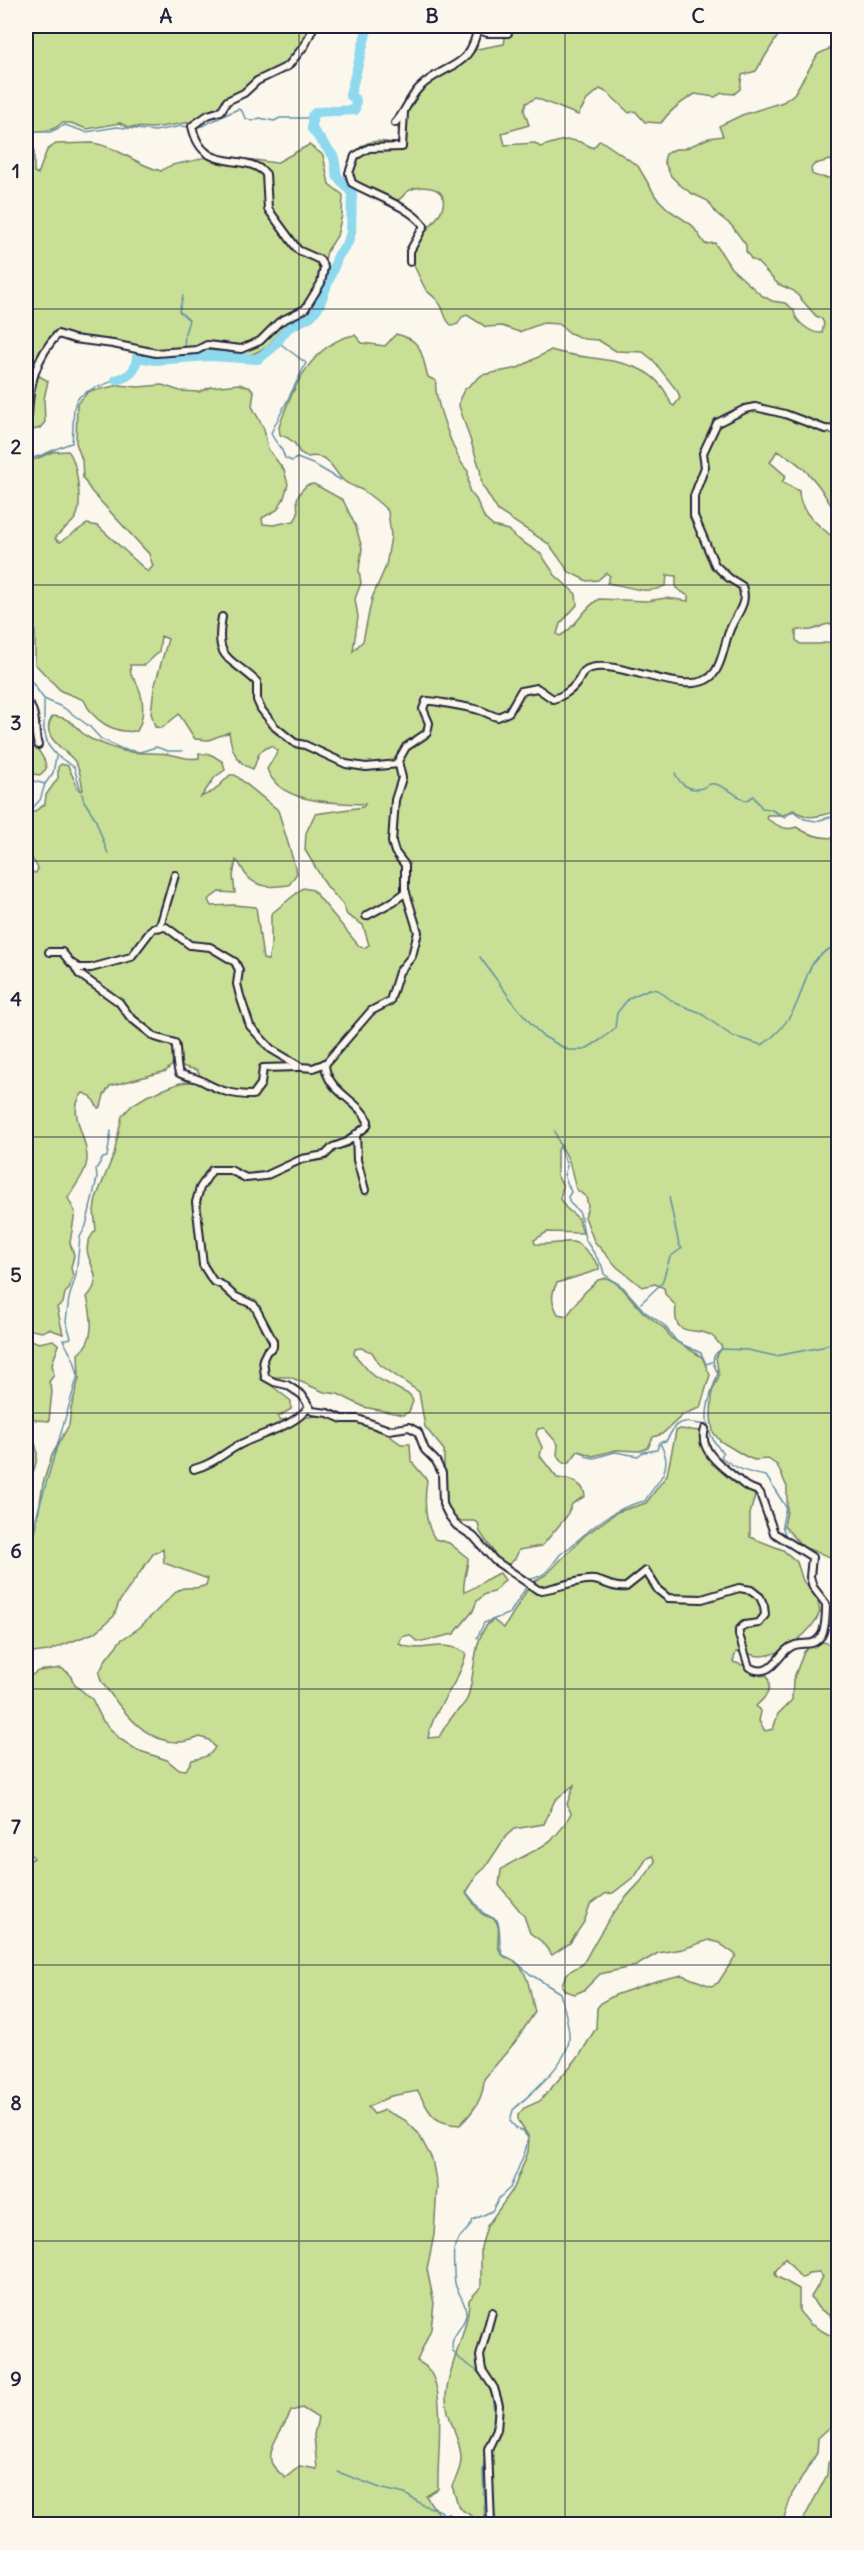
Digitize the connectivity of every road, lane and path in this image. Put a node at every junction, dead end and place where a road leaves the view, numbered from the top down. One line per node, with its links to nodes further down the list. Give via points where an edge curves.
1 (314, 26): 8 (street, via 288,66 257,81 227,101 221,111 192,126 205,151 220,159 259,168 266,174 268,209 298,250 320,260 324,267 321,283 309,304 299,314 274,326 260,341 241,349 207,345 197,350 156,353 58,334 42,354 34,373)
2 (464, 26): 3 (street)
3 (478, 28): 4 (street); 5 (street, via 474,45 459,64 422,85)
4 (508, 33)
5 (404, 112): 6 (street); 7 (street, via 402,147 369,148 355,156 349,173 352,183 395,203 424,226 410,251)
6 (395, 123)
7 (410, 261)
8 (26, 420)
9 (838, 430): 13 (street, via 755,407 717,423 703,453 705,467 694,496 694,516 711,559 720,571 742,586 745,597 711,677 692,683 675,682 623,668 593,667 558,698 550,698 537,688 520,691 509,712 498,717 430,700 423,709 429,723 427,733 406,747)
10 (222, 617): 13 (street, via 219,645 227,657 257,682 257,700 275,727 296,743 346,764)
11 (26, 702): 12 (street, via 33,711)
12 (38, 744)
13 (399, 764): 15 (street, via 402,778 395,800 392,842 405,865)
14 (175, 875): 17 (street)
15 (406, 892): 16 (street); 20 (street, via 418,928 412,956 399,972 390,1001 371,1011)
16 (366, 916)
17 (160, 926): 19 (street, via 148,934 130,957 91,968); 21 (street, via 190,945 210,947 235,962 239,970 237,984 250,1026 279,1056)
18 (49, 952): 19 (street, via 62,952)
19 (74, 964): 21 (street, via 79,974 119,1002 130,1017 155,1037 175,1043 177,1067 186,1077 232,1095 253,1095 261,1084 263,1068)
20 (326, 1063): 21 (street); 22 (street, via 326,1071 338,1092 367,1119 366,1126)
21 (301, 1067)
22 (356, 1134): 23 (street, via 357,1160); 24 (street, via 320,1158 302,1159 258,1178 246,1178 230,1170 212,1170 196,1202 206,1273 256,1309 273,1341 263,1359 266,1377 293,1388)
23 (365, 1190)
24 (308, 1408): 25 (street, via 389,1430 409,1427 418,1432 425,1450 442,1473 443,1504 449,1516 494,1560 538,1590 594,1580 626,1587 646,1571 668,1598 702,1599 744,1588 756,1593 765,1615 759,1623 744,1625 739,1635 749,1667 766,1670 792,1646 809,1645 821,1636 826,1604 813,1587 812,1557 774,1533 760,1493 716,1463 705,1446); 26 (street, via 295,1420)
25 (705, 1429)
26 (194, 1469)
27 (492, 2312): 28 (street, via 480,2356 482,2370 499,2405 497,2430 488,2449)
28 (490, 2524)

